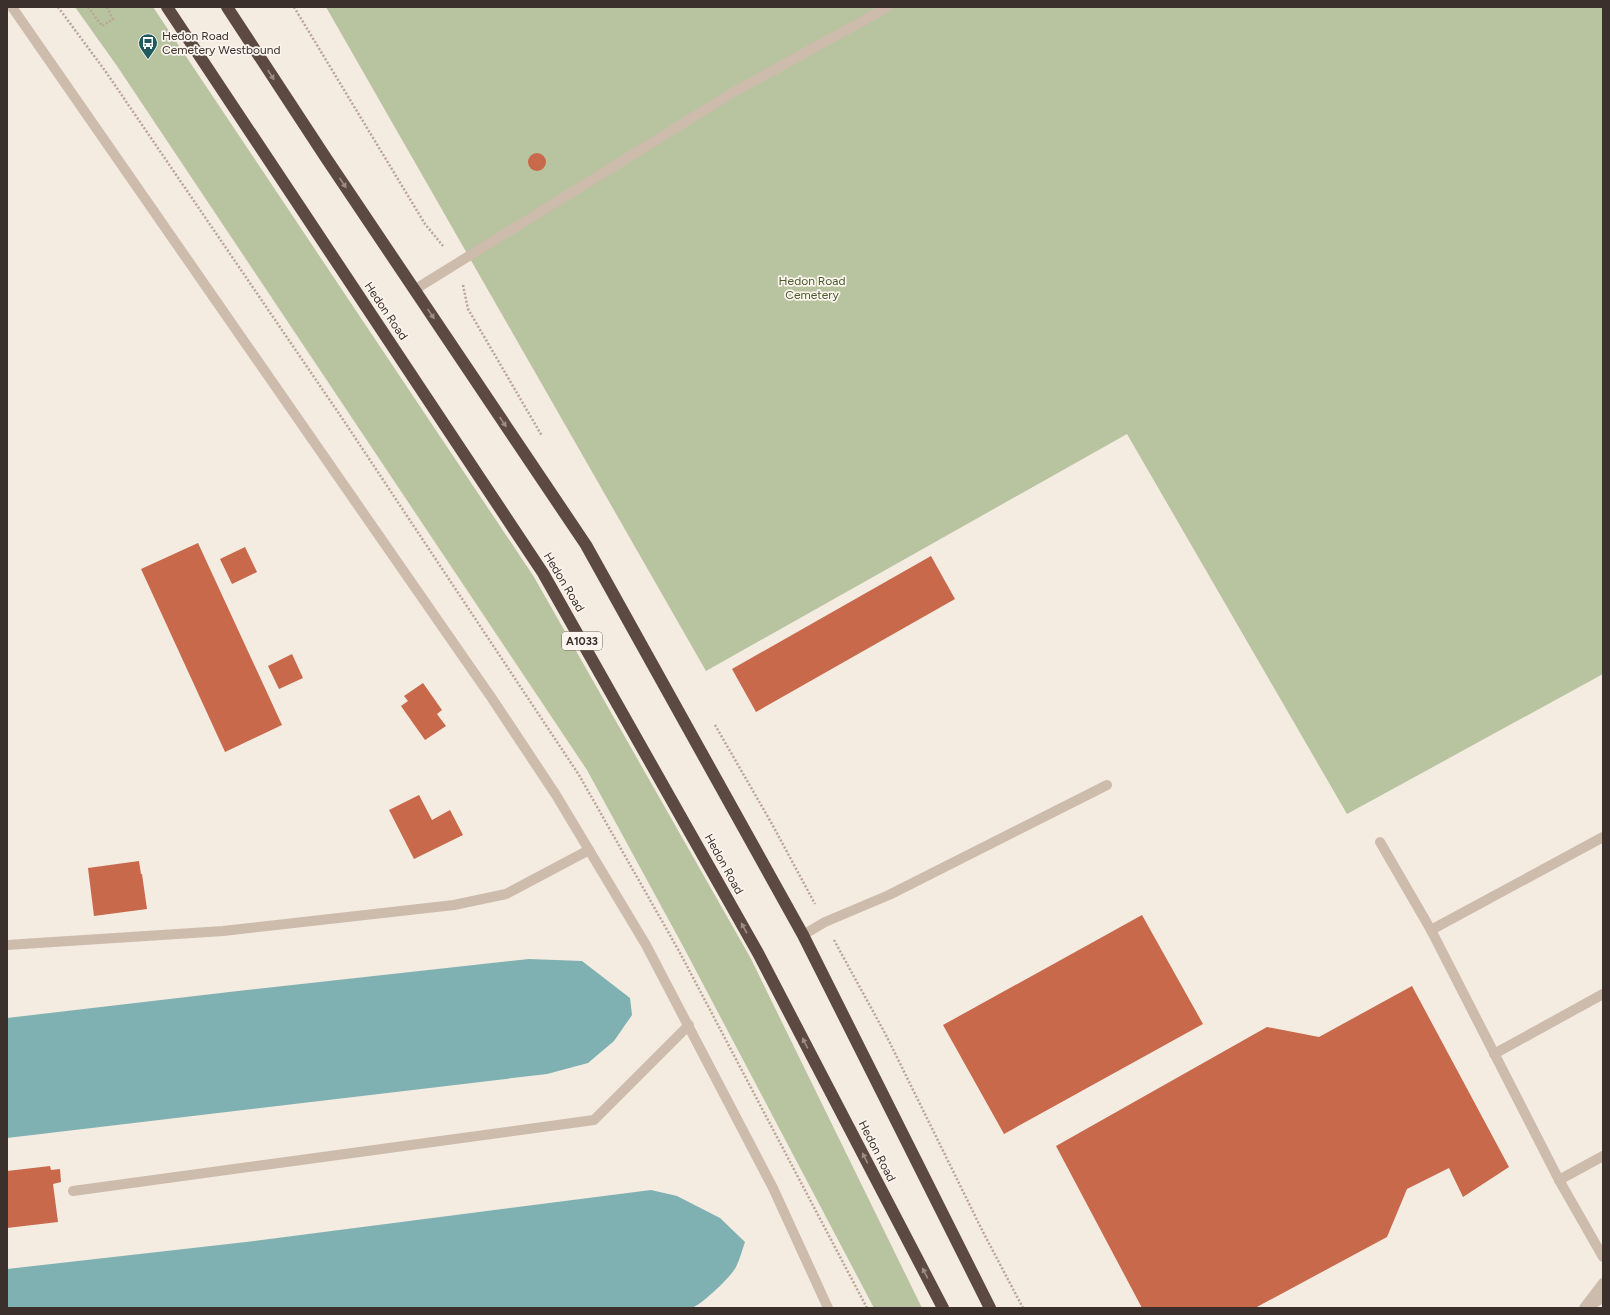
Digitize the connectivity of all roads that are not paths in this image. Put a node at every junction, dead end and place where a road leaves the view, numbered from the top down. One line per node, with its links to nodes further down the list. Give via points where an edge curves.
1 (12, 7): 9 (lane, via 491,697 556,795)
2 (167, 7): 23 (highway, Hedon Road / A1033, one-way to 2, via 758,953 543,573)
3 (227, 7): 5 (highway, one-way to 5)
4 (888, 7): 5 (lane, via 732,93)
5 (414, 290): 11 (highway, one-way to 11, via 586,545)
6 (1107, 785): 11 (lane, via 889,895 825,922)
7 (1603, 836): 10 (lane)
8 (1380, 842): 10 (lane)
9 (588, 850): 12 (lane, via 506,894 454,905 223,931); 14 (lane, via 646,945)
10 (1431, 930): 15 (lane)
11 (803, 935): 24 (highway)
12 (7, 945)
13 (1603, 994): 15 (lane)
14 (689, 1025): 18 (lane, via 594,1120); 22 (lane, via 774,1188)
15 (1494, 1054): 17 (lane)
16 (1603, 1156): 17 (lane)
17 (1559, 1180): 19 (lane)
18 (73, 1191)
19 (1603, 1257)
20 (1603, 1283): 25 (lane)
21 (1603, 1298): 25 (lane)
22 (828, 1308)
23 (943, 1308)
24 (990, 1308)
25 (1584, 1308)

